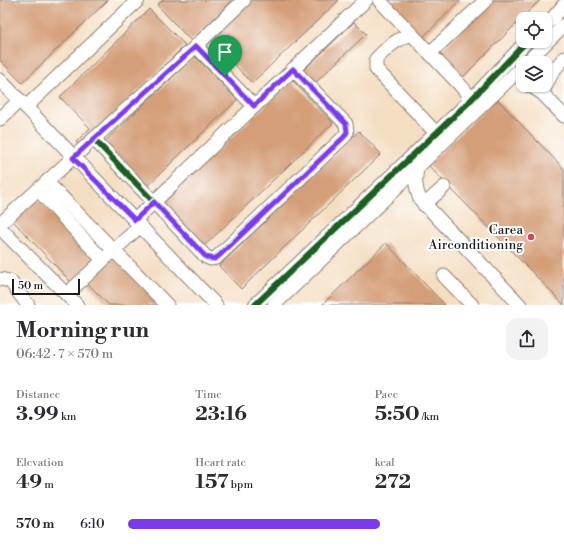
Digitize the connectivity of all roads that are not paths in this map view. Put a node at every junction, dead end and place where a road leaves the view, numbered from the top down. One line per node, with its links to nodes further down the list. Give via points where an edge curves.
1 (138, 0): 23 (street)
2 (244, 0): 10 (street)
3 (366, 0): 17 (street)
4 (379, 0): 9 (street)
5 (486, 0): 12 (street)
6 (564, 4): 7 (street)
7 (552, 18)
8 (564, 25): 13 (street)
9 (412, 34): 12 (street); 27 (street, via 400,37 386,49 376,59 376,69)
10 (196, 46): 24 (street); 28 (street)
11 (520, 48): 15 (street)
12 (430, 53): 22 (street, via 464,89)
13 (534, 56)
14 (564, 58): 18 (street)
15 (509, 59): 16 (street); 22 (street)
16 (516, 64)
17 (293, 69): 24 (street); 33 (street, via 346,124 347,132 242,235 216,258 209,258)
18 (552, 72)
19 (516, 75): 30 (street)
20 (0, 80): 23 (street)
21 (543, 92): 25 (street)
22 (468, 102): 27 (street)
23 (23, 104): 26 (street); 29 (street)
24 (254, 106): 33 (street)
25 (564, 116)
26 (0, 119)
27 (436, 133): 47 (street)
28 (94, 139): 29 (street); 33 (street)
29 (73, 158): 31 (street); 35 (street)
30 (417, 169): 34 (street, via 416,189); 48 (street)
31 (42, 186): 36 (street); 38 (street); 39 (street)
32 (444, 187): 34 (street)
33 (154, 202): 35 (street)
34 (424, 205): 50 (street)
35 (137, 223): 38 (street); 46 (street)
36 (0, 224)
37 (0, 228): 42 (street)
38 (114, 251): 39 (street); 45 (street)
39 (103, 260): 42 (street)
40 (444, 276): 49 (street)
41 (0, 279): 43 (street, via 10,281)
42 (66, 294): 44 (street)
43 (28, 305)
44 (77, 305)
45 (167, 305)
46 (216, 305)
47 (255, 305)
48 (274, 305)
49 (472, 305)
50 (520, 305)

